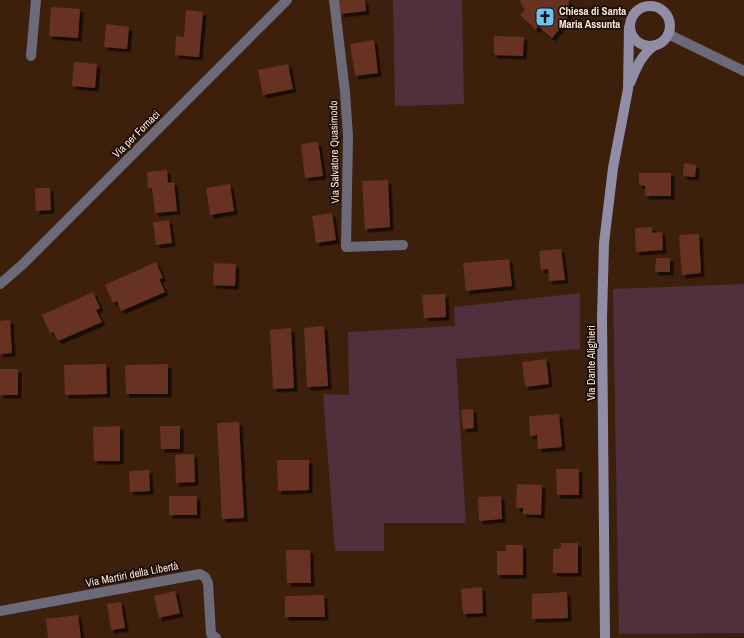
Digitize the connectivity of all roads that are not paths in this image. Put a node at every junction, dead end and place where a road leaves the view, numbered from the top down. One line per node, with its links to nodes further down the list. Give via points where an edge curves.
1 (36, 0): 10 (street)
2 (287, 0): 14 (street, Via per Fornaci)
3 (334, 0): 13 (street, Via Salvatore Quasimodo, via 348,136 346,248)
4 (662, 0): 6 (street)
5 (638, 5): 6 (street, Via Dante Alighieri, via 654,6); 7 (street, Via Dante Alighieri)
6 (666, 14): 8 (street, via 670,27)
7 (629, 27): 9 (street, via 635,40 646,46); 12 (street, Via Dante Alighieri)
8 (668, 34): 9 (street, Via Dante Alighieri); 11 (street)
9 (654, 46): 12 (street, Via Dante Alighieri, via 639,63)
10 (31, 56)
11 (744, 71)
12 (628, 89): 17 (street, Via Dante Alighieri, via 613,168 604,243 602,318)
13 (403, 245)
14 (0, 284)
15 (0, 611): 16 (street, Via Martiri della Libertà, via 200,574 208,583)
16 (211, 637)
17 (605, 638)

